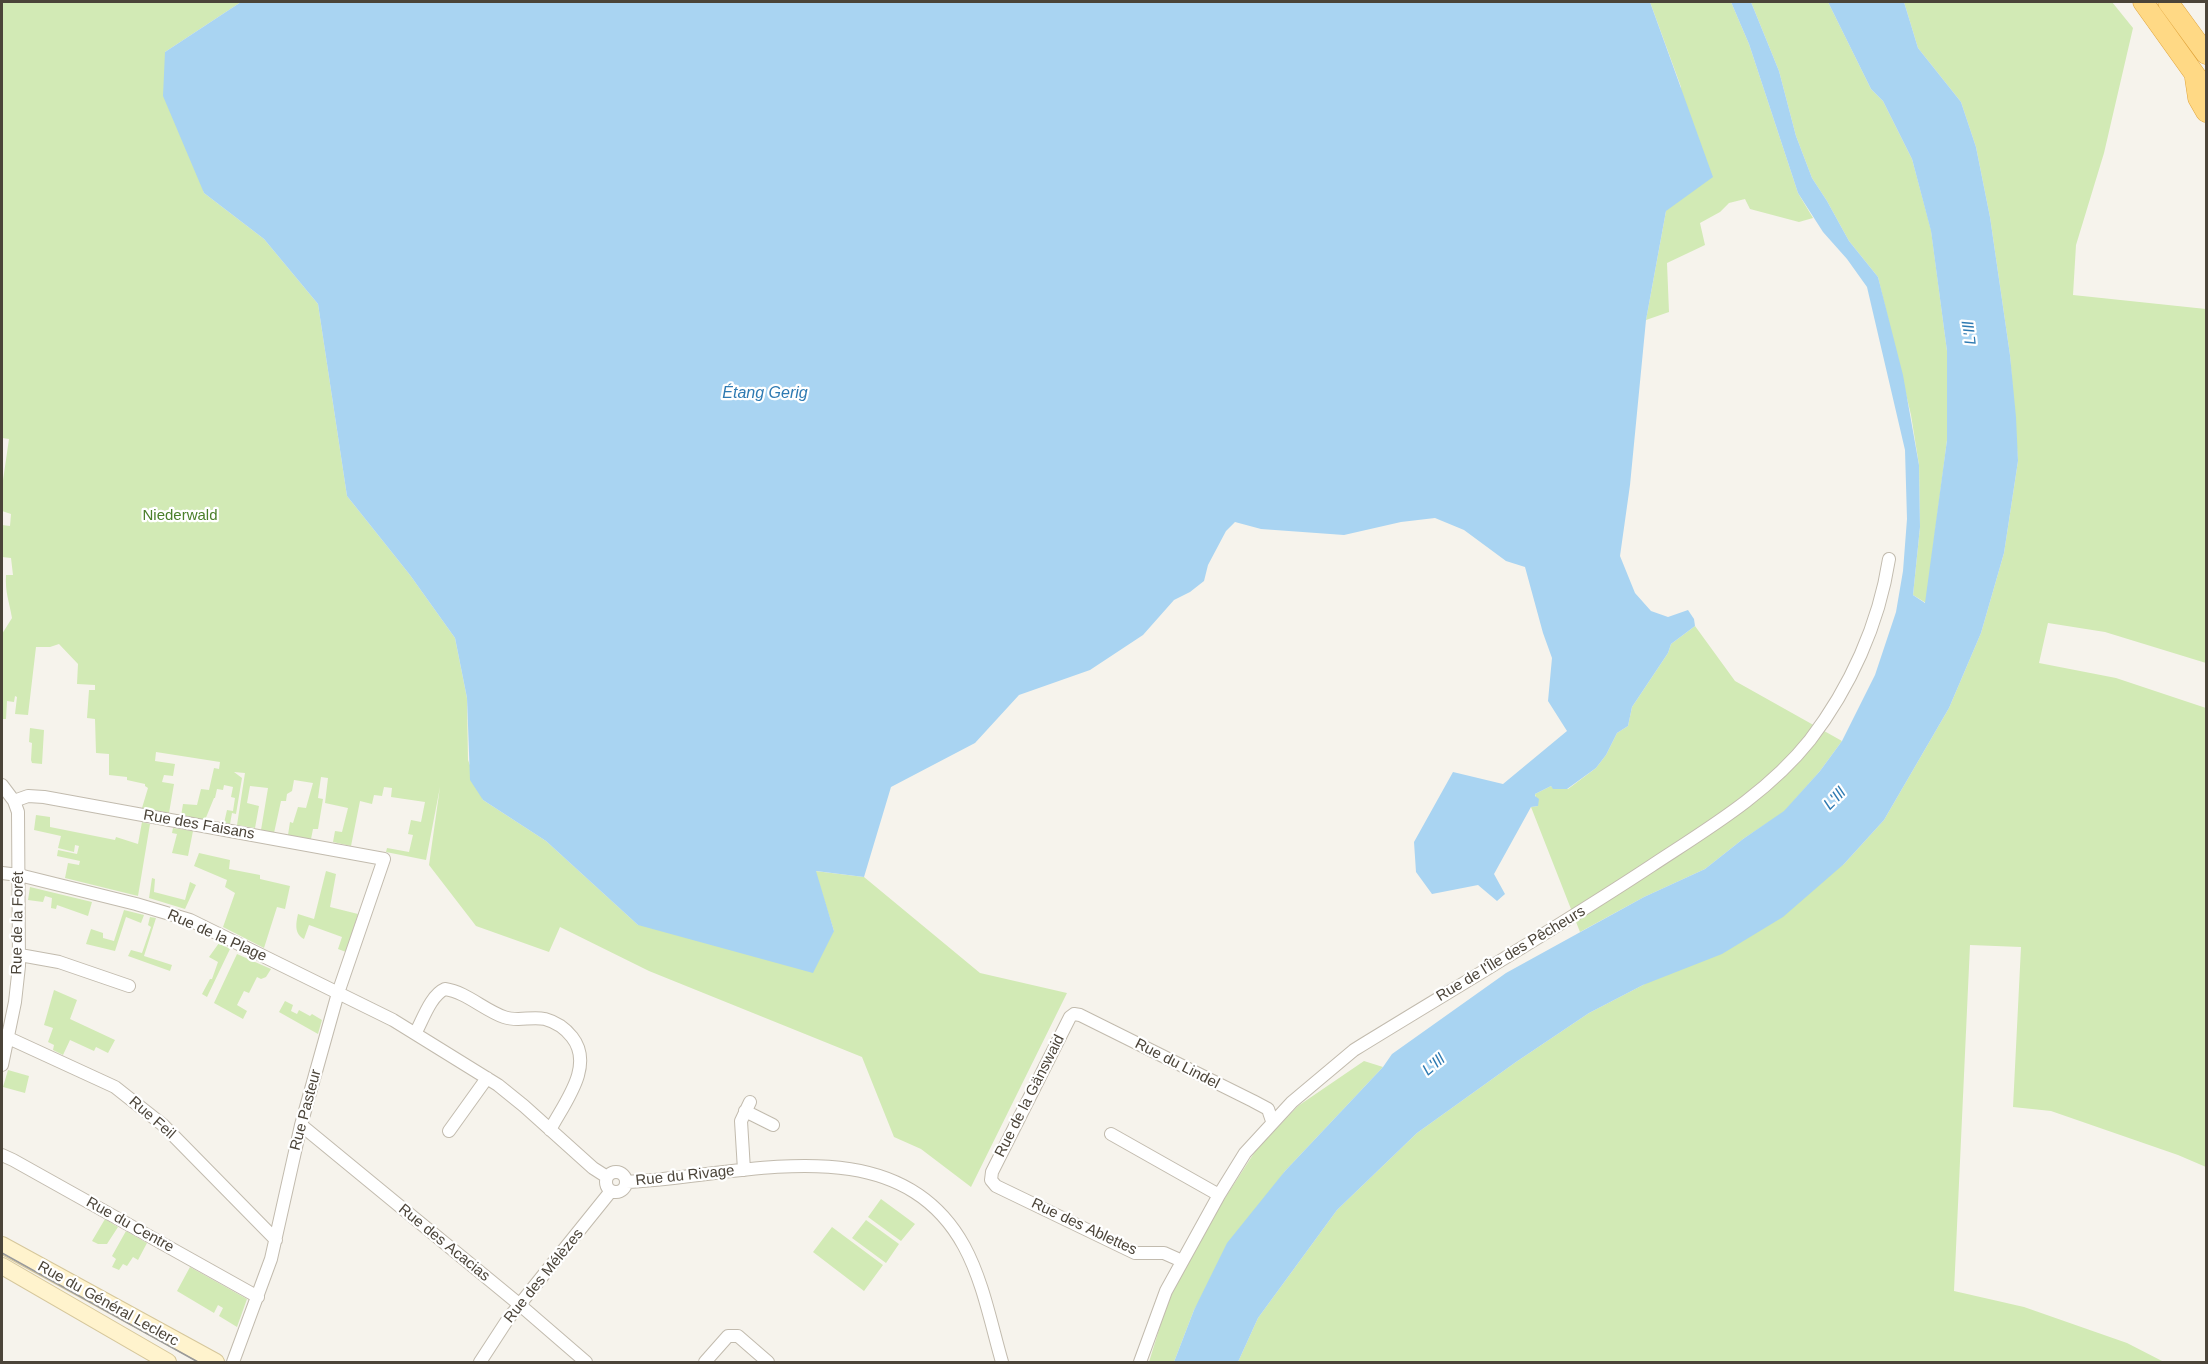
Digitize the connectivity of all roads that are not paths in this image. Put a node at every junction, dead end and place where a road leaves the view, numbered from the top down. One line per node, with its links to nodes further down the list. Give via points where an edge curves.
1 (2143, 2): 4 (highway)
2 (2168, 2): 3 (highway)
3 (2206, 54)
4 (2194, 72): 5 (highway); 6 (highway, via 2198,98)
5 (2206, 90)
6 (2206, 111)
7 (1889, 559): 21 (street, Rue de l'Île des Pêcheurs, via 1879,607 1842,695 1809,741 1769,782 1736,811 1610,893 1354,1050)
8 (2, 785): 9 (street)
9 (15, 801): 10 (street, Rue des Faisans, via 44,797); 12 (street, Rue de la Forêt)
10 (384, 859): 15 (street, Rue Pasteur)
11 (2, 873): 12 (street, Rue de la Plage)
12 (19, 875): 13 (street, Rue de la Forêt); 15 (street, Rue de la Plage, via 190,920)
13 (20, 955): 14 (street, via 59,962); 18 (street, Rue de la Forêt)
14 (129, 986)
15 (339, 993): 17 (street); 22 (street, Rue Pasteur)
16 (1074, 1014): 21 (street, Rue du Lindel, via 1268,1109); 30 (street, Rue de la Gänswaid)
17 (416, 1032): 20 (street); 24 (street, via 435,997 445,989 504,1017 537,1018 558,1024 578,1046 580,1069)
18 (4, 1037): 19 (street, Rue de la Forêt); 34 (street, Rue Feil, via 115,1087 163,1125)
19 (2, 1065)
20 (487, 1078): 24 (street); 25 (street)
21 (1272, 1121): 33 (street, Rue de l'Île des Pêcheurs, via 1245,1153)
22 (301, 1125): 34 (street, Rue Pasteur); 39 (street, Rue des Acacias)
23 (772, 1125): 28 (street, Rue du Rivage, via 748,1107 741,1120)
24 (550, 1130): 29 (street)
25 (449, 1131)
26 (1111, 1134): 33 (street)
27 (2, 1155): 38 (street, Rue du Centre)
28 (744, 1170): 31 (street, Rue du Rivage); 47 (street, Rue du Rivage, via 837,1166 861,1170 904,1186 940,1215 962,1244)
29 (607, 1177): 31 (street, via 618,1172); 32 (street, via 606,1185)
30 (991, 1180): 36 (street, Rue des Ablettes, via 996,1186 1135,1253 1164,1253)
31 (626, 1182): 32 (street, via 621,1190)
32 (611, 1191): 39 (street, Rue des Mélèzes)
33 (1219, 1195): 36 (street, Rue de l'Île des Pêcheurs)
34 (276, 1240): 38 (street, Rue Pasteur)
35 (2, 1245): 41 (main road, Rue du Général Leclerc)
36 (1182, 1261): 48 (street, Rue de l'Île des Pêcheurs, via 1158,1310)
37 (2, 1266): 40 (main road, Rue du Général Leclerc)
38 (258, 1297): 42 (street, Rue Pasteur)
39 (520, 1305): 43 (street, Rue des Mélèzes); 44 (street, Rue des Acacias)
40 (168, 1362)
41 (216, 1362)
42 (233, 1362)
43 (480, 1362)
44 (586, 1362)
45 (705, 1362): 46 (street, via 728,1336 738,1336)
46 (768, 1362)
47 (1002, 1362)
48 (1140, 1362)

